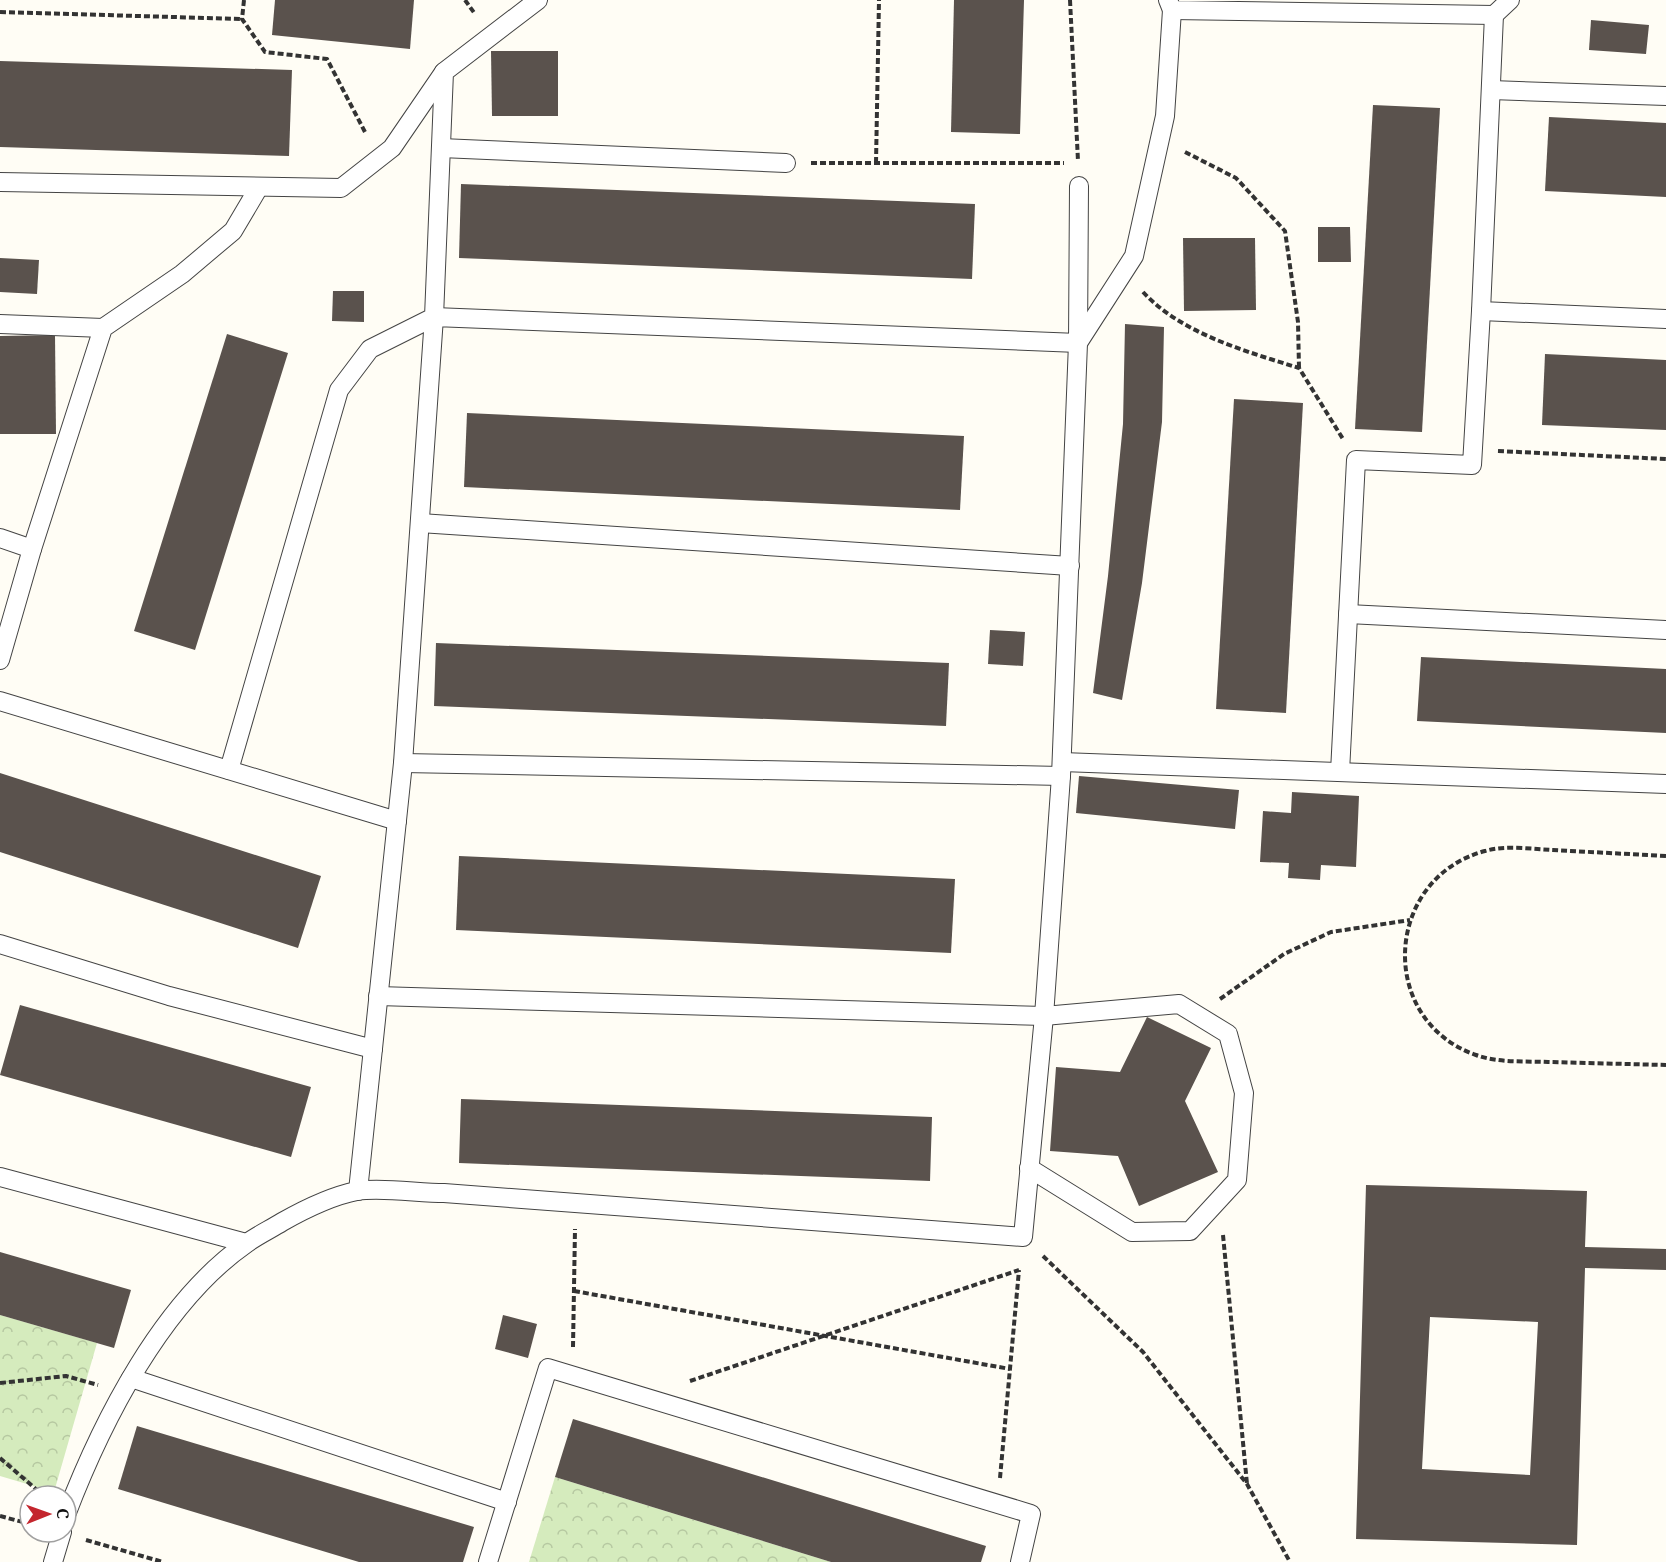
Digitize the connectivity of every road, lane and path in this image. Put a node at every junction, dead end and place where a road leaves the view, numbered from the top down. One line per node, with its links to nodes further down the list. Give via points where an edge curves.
1 (244, 0): 9 (path)
2 (538, 0): 10 (lane)
3 (879, 0): 17 (path)
4 (1070, 0): 18 (path)
5 (1510, 0): 8 (lane)
6 (1170, 5): 8 (lane); 13 (lane, via 1165,116)
7 (0, 12): 9 (path)
8 (1494, 15): 11 (lane)
9 (243, 19): 15 (path, via 266,52 327,59)
10 (444, 72): 14 (lane); 15 (lane, via 392,148)
11 (1491, 90): 12 (lane); 23 (lane)
12 (1666, 96)
13 (1160, 140): 22 (lane, via 1134,256); 29 (path, via 1236,178 1285,231 1298,322)
14 (441, 148): 16 (lane); 24 (lane)
15 (378, 159): 21 (lane, via 341,188)
16 (786, 163): 17 (path)
17 (876, 163): 18 (path)
18 (1078, 163): 20 (path)
19 (0, 182): 21 (lane)
20 (1079, 186): 28 (lane)
21 (259, 187): 27 (lane, via 233,231 182,274)
22 (1124, 271): 28 (lane); 29 (path, via 1158,308 1224,344)
23 (1481, 311): 25 (lane); 30 (lane)
24 (434, 317): 28 (lane); 33 (lane); 43 (lane, via 370,349 339,390)
25 (1666, 319)
26 (0, 324): 27 (lane)
27 (103, 328): 35 (lane)
28 (1078, 343): 36 (lane)
29 (1299, 368): 32 (path)
30 (1473, 450): 31 (path); 32 (lane, via 1472,465)
31 (1666, 459)
32 (1356, 460): 37 (lane)
33 (420, 523): 36 (lane); 41 (lane)
34 (0, 538): 35 (lane)
35 (32, 549): 39 (lane)
36 (1070, 566): 42 (lane)
37 (1348, 614): 38 (lane); 44 (lane)
38 (1666, 630)
39 (0, 660)
40 (0, 701): 43 (lane)
41 (403, 763): 42 (lane); 46 (lane)
42 (1061, 769): 44 (lane); 52 (lane)
43 (229, 770): 46 (lane)
44 (1340, 772): 45 (lane)
45 (1666, 784)
46 (397, 821): 50 (lane)
47 (1666, 856): 48 (path, via 1513,848 1486,851 1461,860 1438,876 1420,897)
48 (1410, 920): 51 (path, via 1330,932 1284,954); 54 (path, via 1404,948 1406,975 1415,1002 1430,1024 1451,1043 1476,1055 1504,1060)
49 (0, 944): 53 (lane, via 169,996)
50 (378, 996): 52 (lane); 53 (lane)
51 (1198, 1015): 52 (lane, via 1179,1004); 58 (lane, via 1228,1034 1245,1093 1237,1180)
52 (1044, 1016): 55 (lane)
53 (373, 1049): 57 (lane)
54 (1666, 1065)
55 (1029, 1168): 58 (lane, via 1132,1232 1190,1231); 60 (lane)
56 (0, 1178): 61 (lane)
57 (358, 1191): 59 (lane); 61 (lane, via 306,1208)
58 (1220, 1199): 72 (path)
59 (575, 1203): 60 (lane); 63 (path)
60 (1023, 1237): 62 (path); 72 (path, via 1143,1352)
61 (246, 1244): 69 (lane, via 198,1286)
62 (1019, 1270): 64 (path); 65 (path)
63 (574, 1291): 64 (path); 66 (path)
64 (824, 1336): 65 (path); 67 (path)
65 (1010, 1369): 75 (path)
66 (572, 1375): 74 (lane, via 548,1368); 75 (lane)
67 (689, 1382)
68 (0, 1383): 69 (path, via 66,1376)
69 (126, 1385): 73 (lane); 74 (lane)
70 (0, 1458): 71 (path)
71 (31, 1484)
72 (1247, 1484): 84 (path)
73 (78, 1485)
74 (507, 1502): 82 (lane)
75 (998, 1504): 83 (lane, via 1031,1514)
76 (0, 1516): 77 (path)
77 (18, 1521)
78 (78, 1538): 81 (path)
79 (58, 1544): 80 (lane)
80 (53, 1562)
81 (163, 1562)
82 (488, 1562)
83 (1020, 1562)
84 (1290, 1562)

